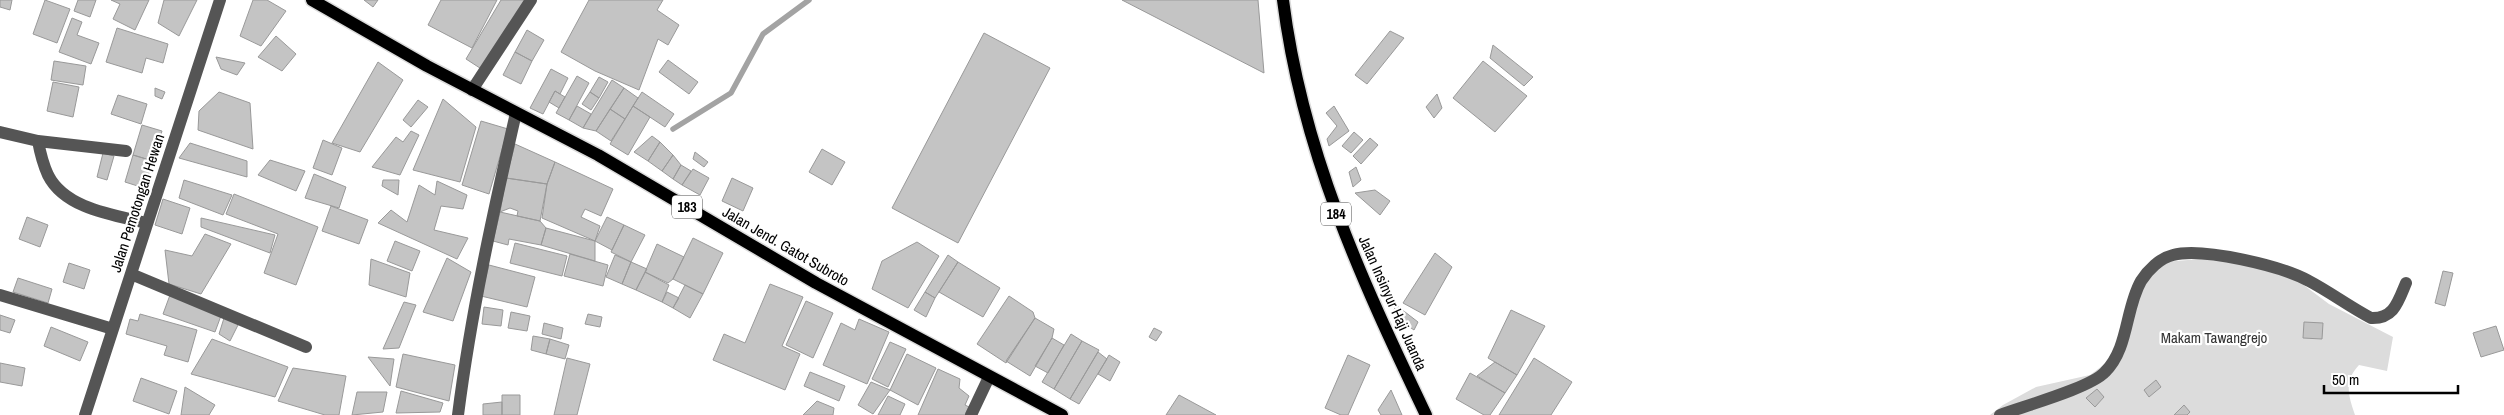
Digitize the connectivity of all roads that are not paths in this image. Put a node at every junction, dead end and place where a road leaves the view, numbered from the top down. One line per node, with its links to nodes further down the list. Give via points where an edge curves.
1 (220, 0): 10 (street, Jalan Pemotongan Hewan)
2 (312, 0): 5 (main road, Jalan Jend. Gatot Subroto / 183)
3 (530, 0): 5 (street)
4 (1283, 0): 21 (main road, Jalan Insinyur Haji Juanda / 184, via 1300,92 1327,189 1369,295)
5 (472, 90): 6 (main road, Jalan Jend. Gatot Subroto / 183)
6 (516, 113): 16 (main road, Jalan Jend. Gatot Subroto / 183, via 598,155 816,283); 18 (street, via 485,251 466,351)
7 (0, 132): 8 (street)
8 (38, 141): 9 (street); 10 (street, via 48,175 64,195 111,215)
9 (126, 151)
10 (147, 223): 11 (street, Jalan Pemotongan Hewan)
11 (131, 274): 14 (street, Jalan Pemotongan Hewan); 15 (street)
12 (2406, 283): 22 (street, via 2389,315 2371,318 2308,280 2265,263 2192,253 2172,255 2149,269 2141,282 2133,297 2119,351 2107,370 2093,381)
13 (0, 295): 14 (street)
14 (113, 329): 17 (street, Jalan Pemotongan Hewan)
15 (306, 347)
16 (989, 378): 19 (street); 20 (main road, Jalan Jend. Gatot Subroto / 183)
17 (85, 415)
18 (458, 415)
19 (971, 415)
20 (1062, 415)
21 (1426, 415)
22 (2000, 415)

